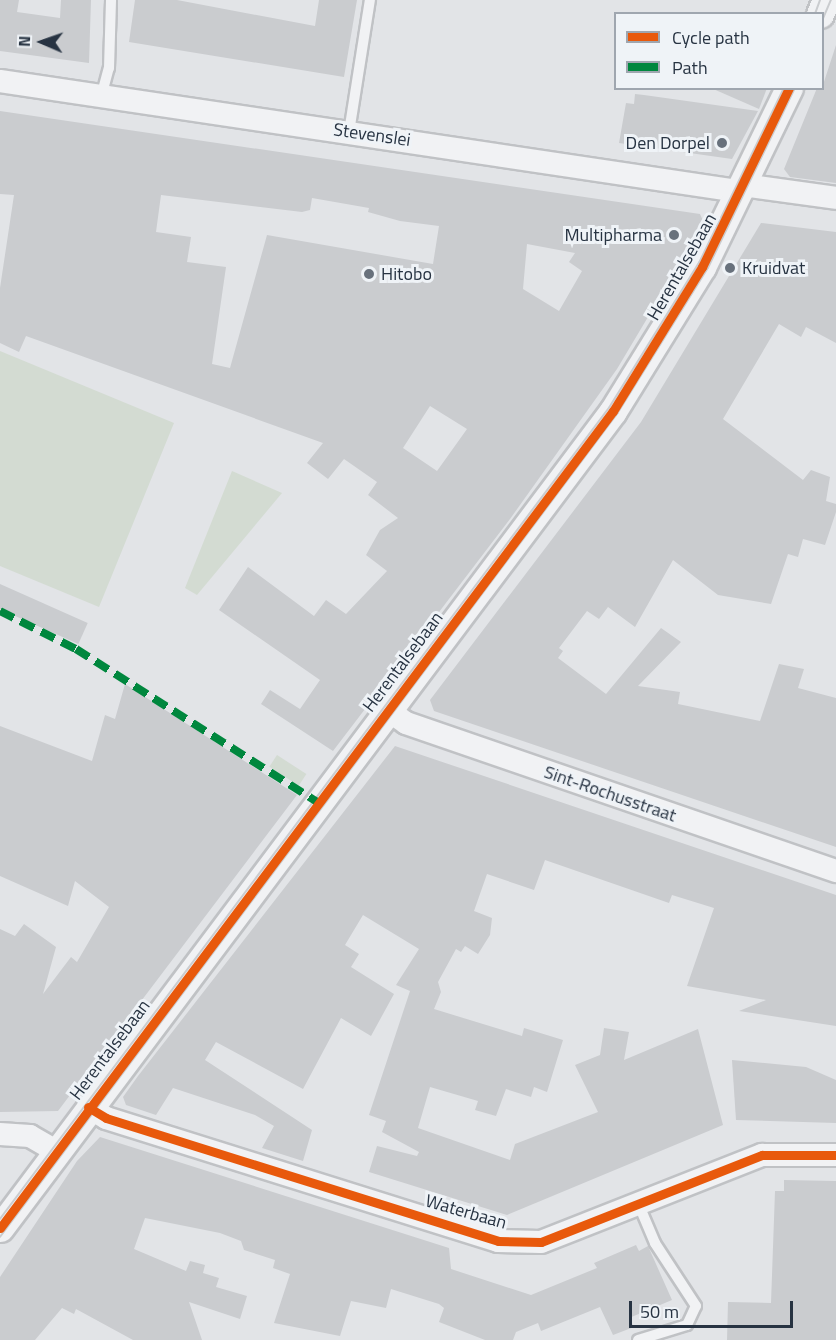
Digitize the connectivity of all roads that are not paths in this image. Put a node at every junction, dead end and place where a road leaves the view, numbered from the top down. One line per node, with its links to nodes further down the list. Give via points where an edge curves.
1 (111, 0): 5 (lane, via 109,68)
2 (370, 0): 6 (lane)
3 (0, 81): 5 (street, Stevenslei)
4 (788, 90): 7 (street, Herentalsebaan)
5 (100, 97): 6 (street, Stevenslei)
6 (349, 132): 7 (street, Stevenslei)
7 (743, 189): 8 (street, Stevenslei); 9 (street, Herentalsebaan, via 681,306 613,411)
8 (836, 198)
9 (388, 710): 10 (street, Sint-Rochusstraat, via 406,723); 11 (street, Herentalsebaan)
10 (836, 871)
11 (88, 1107): 13 (street, Herentalsebaan); 15 (street, Waterbaan, via 106,1118 498,1241 541,1242)
12 (0, 1134): 13 (street, via 36,1138)
13 (54, 1150): 16 (street, Herentalsebaan)
14 (836, 1155): 15 (street, Waterbaan, via 762,1155)
15 (638, 1203): 17 (lane, via 655,1243 696,1306 687,1325)
16 (0, 1228)
17 (638, 1340)

